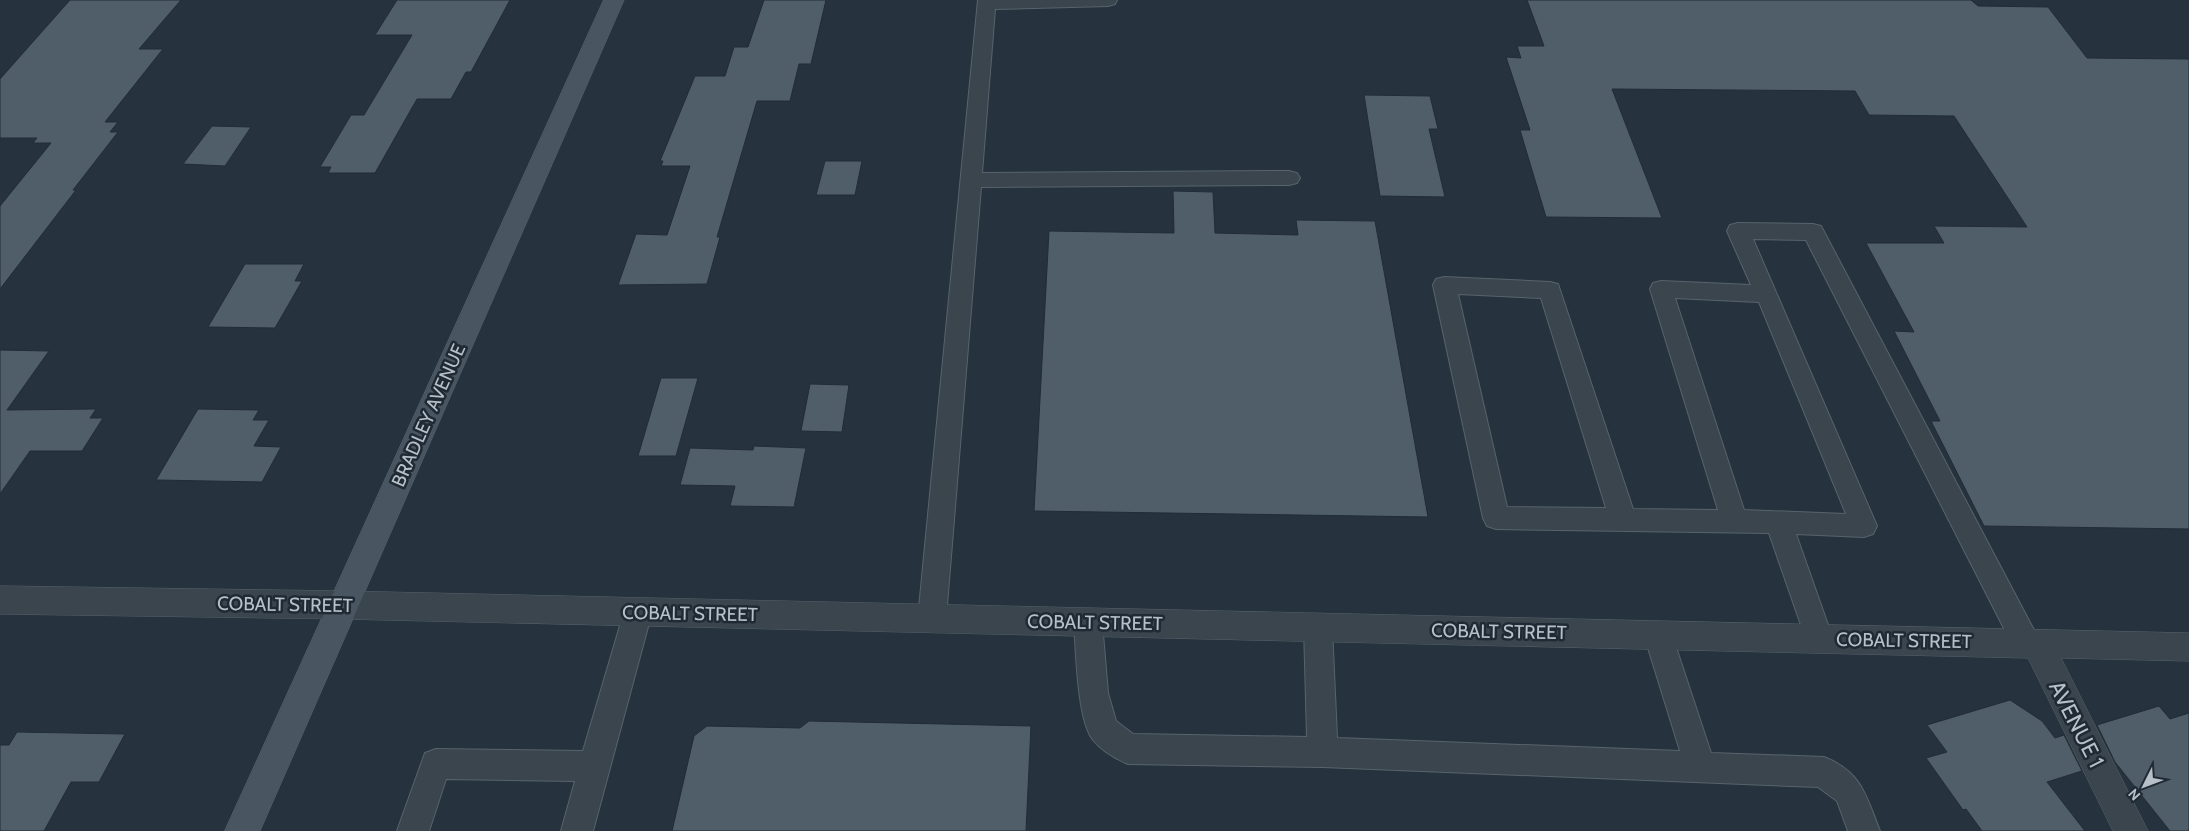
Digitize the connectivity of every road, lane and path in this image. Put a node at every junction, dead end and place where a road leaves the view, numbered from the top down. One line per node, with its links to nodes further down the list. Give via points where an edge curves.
1 (614, 0): 11 (street, BRADLEY AVENUE)
2 (1108, 0): 3 (lane)
3 (986, 2): 5 (lane)
4 (1289, 178): 5 (lane)
5 (970, 180): 13 (lane)
6 (1767, 294): 8 (lane, via 1661,289); 9 (lane, via 1864,526); 18 (lane, via 1738,231 1813,232)
7 (1623, 520): 7 (lane, via 1496,518 1444,285 1550,290); 8 (lane)
8 (1735, 522): 9 (lane)
9 (1778, 522): 17 (lane)
10 (0, 600): 11 (street, COBALT STREET)
11 (342, 605): 12 (street, COBALT STREET); 23 (street, BRADLEY AVENUE)
12 (638, 612): 13 (street, COBALT STREET); 21 (lane)
13 (932, 618): 14 (street, COBALT STREET)
14 (1088, 622): 15 (street, COBALT STREET); 20 (lane, via 1093,693 1103,730 1128,748)
15 (1318, 627): 16 (street, COBALT STREET); 20 (lane)
16 (1658, 635): 17 (street, COBALT STREET); 22 (lane)
17 (1819, 638): 18 (street, COBALT STREET)
18 (2032, 643): 19 (street, COBALT STREET); 27 (street, AVENUE 1)
19 (2189, 647)
20 (1323, 752): 22 (lane)
21 (594, 766): 24 (lane, via 436,764); 25 (lane)
22 (1700, 767): 26 (lane, via 1824,772 1848,791)
23 (242, 831)
24 (412, 831)
25 (577, 831)
26 (1864, 831)
27 (2131, 831)

